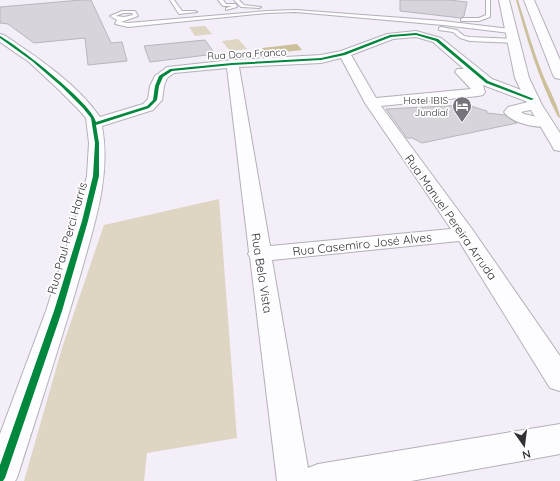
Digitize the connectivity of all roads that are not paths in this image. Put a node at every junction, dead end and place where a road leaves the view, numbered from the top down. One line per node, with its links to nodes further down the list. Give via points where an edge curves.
1 (172, 0): 9 (lane, via 181,13)
2 (315, 0): 3 (lane)
3 (320, 0)
4 (504, 0): 17 (main road)
5 (530, 0): 24 (main road)
6 (488, 1): 7 (lane, via 488,16 476,20 324,8 253,7); 17 (main road)
7 (235, 3): 8 (lane)
8 (222, 5)
9 (202, 12)
10 (220, 17): 12 (lane); 13 (lane, via 296,11); 14 (lane)
11 (121, 19): 12 (lane, via 117,23 122,25)
12 (187, 20): 16 (lane)
13 (410, 20): 15 (lane); 18 (lane)
14 (220, 23)
15 (462, 25): 17 (lane); 18 (lane)
16 (193, 26)
17 (511, 30): 18 (lane, via 470,39); 25 (main road)
18 (455, 31)
19 (424, 36): 21 (street, Rua Dora Franco, via 391,36); 23 (street, Rua Dora Franco, via 442,43); 27 (street, via 478,87 478,92)
20 (0, 37): 28 (street, via 33,60 63,86)
21 (344, 54): 22 (street, Rua Dora Franco, via 308,61); 27 (street, Rua Manuel Pereira Arruda)
22 (232, 64): 28 (street, Rua Dora Franco, via 171,70 160,76 155,100 148,107); 32 (street, Rua Bela Vista)
23 (475, 70): 25 (street, via 495,78); 26 (street, via 478,76 487,82)
24 (560, 75)
25 (522, 78): 26 (main road)
26 (533, 102): 29 (main road); 29 (street, via 511,112 519,118)
27 (372, 103): 31 (street, Rua Manuel Pereira Arruda)
28 (92, 119): 35 (street, Rua Paul Perci Harris, via 97,143 96,176 85,221 58,311)
29 (545, 123): 30 (main road)
30 (560, 146)
31 (465, 234): 32 (street, Rua Casemiro José Alves); 33 (street, Rua Manuel Pereira Arruda)
32 (259, 254): 36 (street, Rua Bela Vista)
33 (560, 379)
34 (560, 439): 37 (street)
35 (0, 478)
36 (294, 481)
37 (318, 481)

